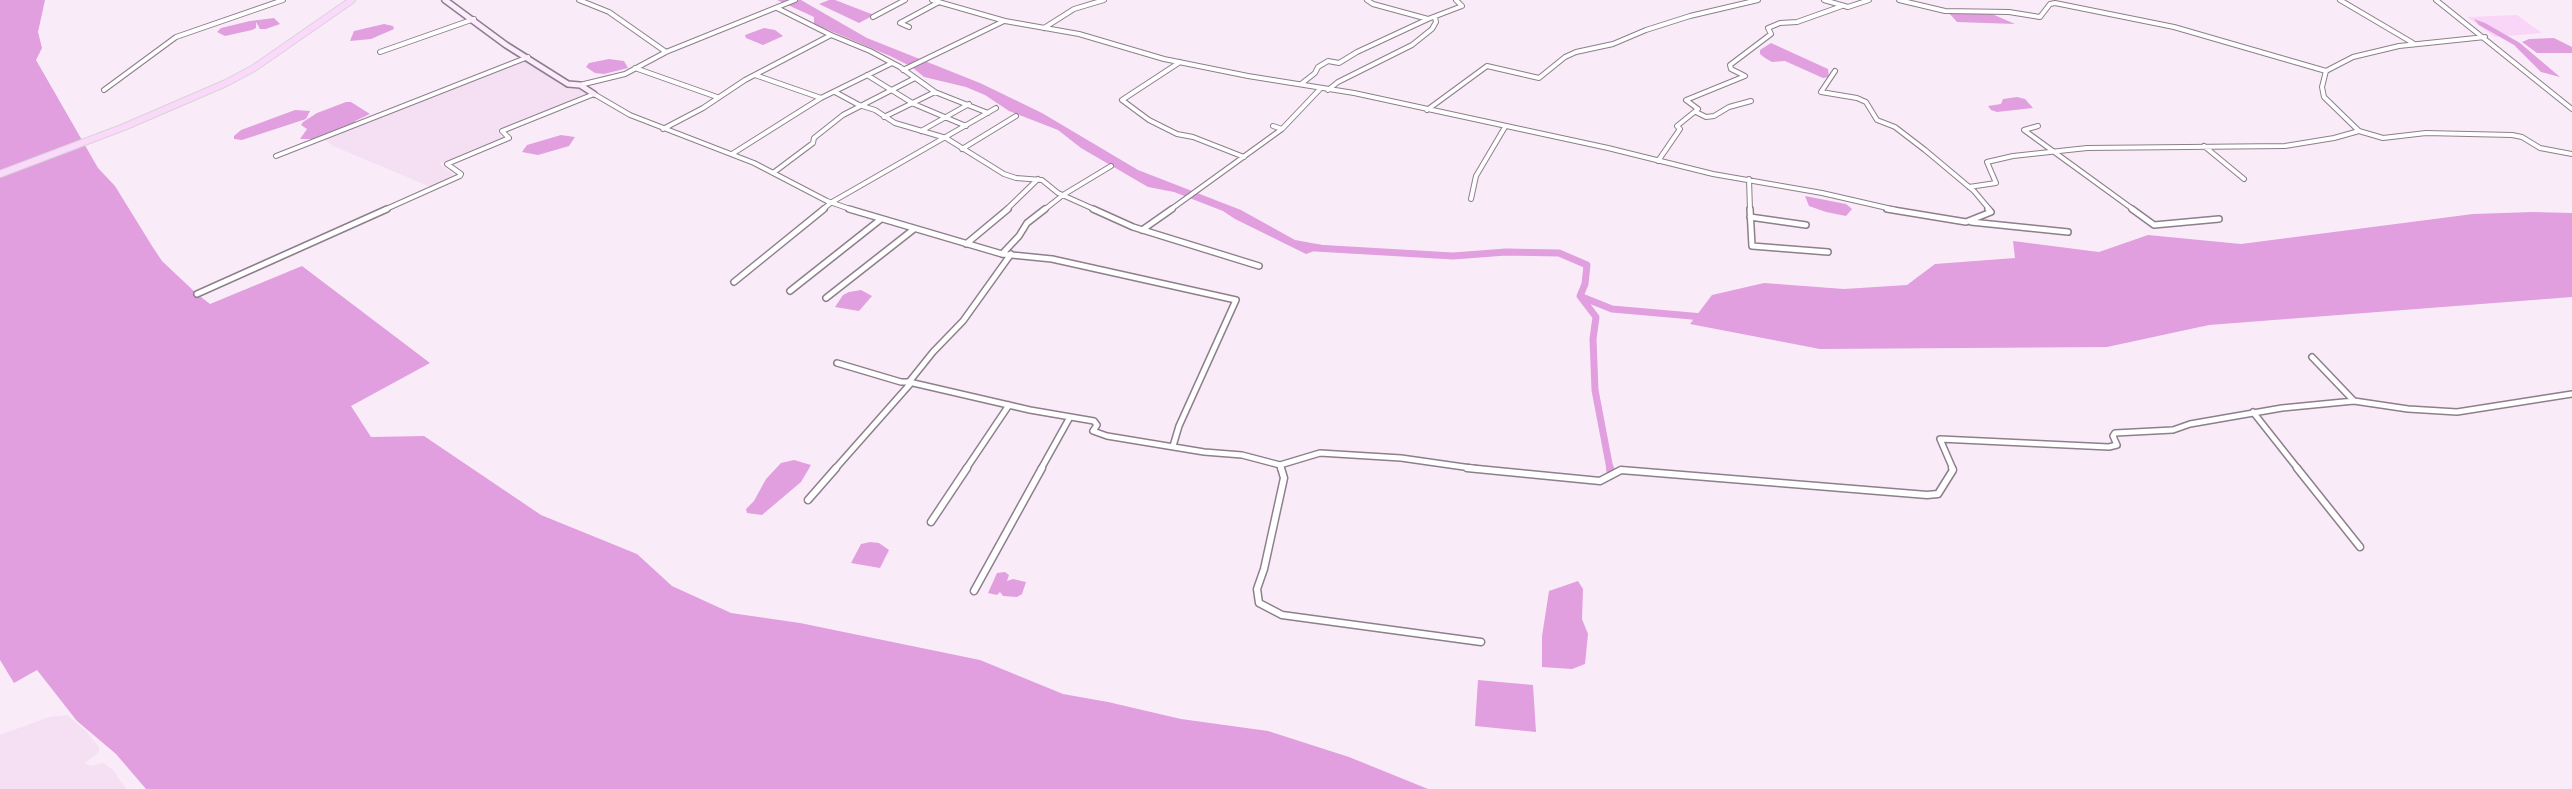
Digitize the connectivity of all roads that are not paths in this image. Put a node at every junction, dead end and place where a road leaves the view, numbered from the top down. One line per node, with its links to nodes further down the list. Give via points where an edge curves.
1 (283, 0): 47 (street, via 176,37)
2 (347, 0): 85 (main road, via 221,82)
3 (352, 0): 85 (main road, via 226,83 167,110)
4 (445, 0): 24 (street)
5 (579, 0): 33 (street, via 609,12)
6 (795, 0): 21 (street)
7 (905, 0): 22 (street)
8 (932, 0): 18 (street)
9 (1104, 0): 28 (street, via 1074,9)
10 (1367, 0): 25 (street)
11 (1456, 0): 23 (street, via 1462,6)
12 (1758, 0): 19 (street)
13 (1824, 0): 20 (street)
14 (1869, 0): 20 (street, via 1856,6)
15 (1899, 0): 40 (street, via 1945,10 2040,17 2055,3 2174,27)
16 (2340, 0): 31 (street)
17 (2436, 0): 30 (street)
18 (941, 1): 26 (street); 27 (street, via 900,23)
19 (1746, 1): 61 (street, via 1576,52 1539,78 1487,66)
20 (1842, 6): 62 (street, via 1768,28 1770,34 1730,65 1745,76 1686,100 1698,109)
21 (777, 8): 29 (street); 33 (street)
22 (873, 17)
23 (1435, 17): 25 (street); 48 (street, via 1431,29 1412,45)
24 (474, 19): 32 (street); 34 (street)
25 (1428, 19): 44 (street, via 1339,63 1328,61)
26 (1005, 21): 28 (street); 38 (street)
27 (909, 27)
28 (1044, 28): 35 (street)
29 (831, 35): 36 (street); 41 (street)
30 (2485, 37): 31 (street); 60 (street)
31 (2414, 44): 40 (street, via 2361,54)
32 (380, 52)
33 (666, 52): 37 (street)
34 (528, 57): 45 (street, via 568,84); 81 (street)
35 (1180, 62): 44 (street); 82 (street, via 1122,100 1177,134)
36 (892, 63): 38 (street); 42 (street)
37 (635, 68): 45 (street, via 614,78); 53 (street)
38 (905, 69): 43 (street)
39 (1835, 71): 90 (street, via 1821,92 1862,100 1877,120 1895,127)
40 (2326, 71): 74 (street, via 2324,97)
41 (755, 75): 53 (street); 54 (street)
42 (867, 75): 49 (street); 50 (street)
43 (915, 78): 49 (street); 51 (street)
44 (1301, 84): 46 (street)
45 (580, 85): 52 (street)
46 (1320, 89): 48 (street); 72 (street)
47 (104, 90)
48 (1328, 90): 61 (street)
49 (891, 91): 56 (street); 58 (street)
50 (835, 92): 54 (street); 58 (street)
51 (935, 92): 56 (street); 57 (street)
52 (594, 94): 71 (street); 109 (street, via 502,131 509,138 447,164 460,176)
53 (717, 97): 71 (street)
54 (821, 98): 79 (street)
55 (1751, 101): 62 (street, via 1714,116)
56 (914, 104): 65 (street); 66 (street)
57 (969, 104): 63 (street); 66 (street)
58 (859, 105): 65 (street); 86 (street, via 830,124 813,143)
59 (996, 108): 63 (street)
60 (2572, 109)
61 (1426, 110): 70 (street)
62 (1696, 112): 83 (street, via 1677,126 1680,129)
63 (988, 113): 67 (street)
64 (1016, 116): 77 (street)
65 (884, 117): 73 (street)
66 (945, 118): 67 (street); 73 (street)
67 (966, 126): 75 (street)
68 (1273, 126): 72 (street)
69 (2038, 126): 78 (street, via 2024,129)
70 (1505, 127): 83 (street); 92 (street, via 1476,176)
71 (663, 129): 79 (street)
72 (1282, 129): 82 (street)
73 (921, 131): 75 (street)
74 (2359, 131): 76 (street, via 2285,146); 80 (street, via 2383,138 2426,133 2512,135 2540,148)
75 (946, 138): 77 (street); 93 (street)
76 (2204, 146): 78 (street); 89 (street)
77 (962, 149): 87 (street, via 1004,174)
78 (2053, 151): 90 (street, via 1988,161 1996,183); 96 (street, via 2157,227)
79 (732, 154): 86 (street)
80 (2572, 154)
81 (276, 156)
82 (1245, 157): 100 (street)
83 (1658, 161): 88 (street)
84 (1111, 166): 91 (street)
85 (0, 173)
86 (773, 173): 93 (street)
87 (1038, 179): 91 (street); 102 (street)
88 (1749, 179): 94 (street); 97 (street)
89 (2244, 179)
90 (1970, 187): 97 (street, via 1990,212)
91 (1063, 195): 100 (street); 104 (street, via 1027,223)
92 (1471, 199)
93 (832, 202): 95 (street); 107 (street)
94 (1750, 217): 98 (street); 103 (street, via 1752,246)
95 (881, 219): 99 (street); 108 (street)
96 (2219, 219)
97 (1966, 222): 101 (street)
98 (1806, 225)
99 (914, 229): 102 (street); 110 (street)
100 (1142, 230): 106 (street)
101 (2068, 232)
102 (966, 244): 104 (street)
103 (1828, 252)
104 (1002, 254): 105 (street)
105 (1011, 254): 113 (street, via 963,321); 119 (street, via 1088,266 1236,300)
106 (1259, 266)
107 (734, 282)
108 (790, 291)
109 (197, 294)
110 (826, 298)
111 (2312, 357): 115 (street)
112 (837, 363): 113 (street)
113 (910, 383): 116 (street); 121 (street)
114 (2572, 394): 115 (street, via 2457,412)
115 (2354, 401): 117 (street)
116 (1009, 405): 118 (street); 122 (street)
117 (2253, 412): 120 (street, via 2173,430 2115,433 2117,445 2109,447 1940,439 1953,470 1938,494 1927,495 1621,470 1600,481 1401,458 1320,453); 123 (street)
118 (1070, 417): 119 (street, via 1094,422 1097,425 1093,431 1107,436); 124 (street)
119 (1173, 446): 120 (street, via 1242,455)
120 (1280, 465): 125 (street, via 1284,478 1257,589 1259,603 1282,615)
121 (808, 500)
122 (931, 522)
123 (2360, 547)
124 (974, 591)
125 (1480, 642)

